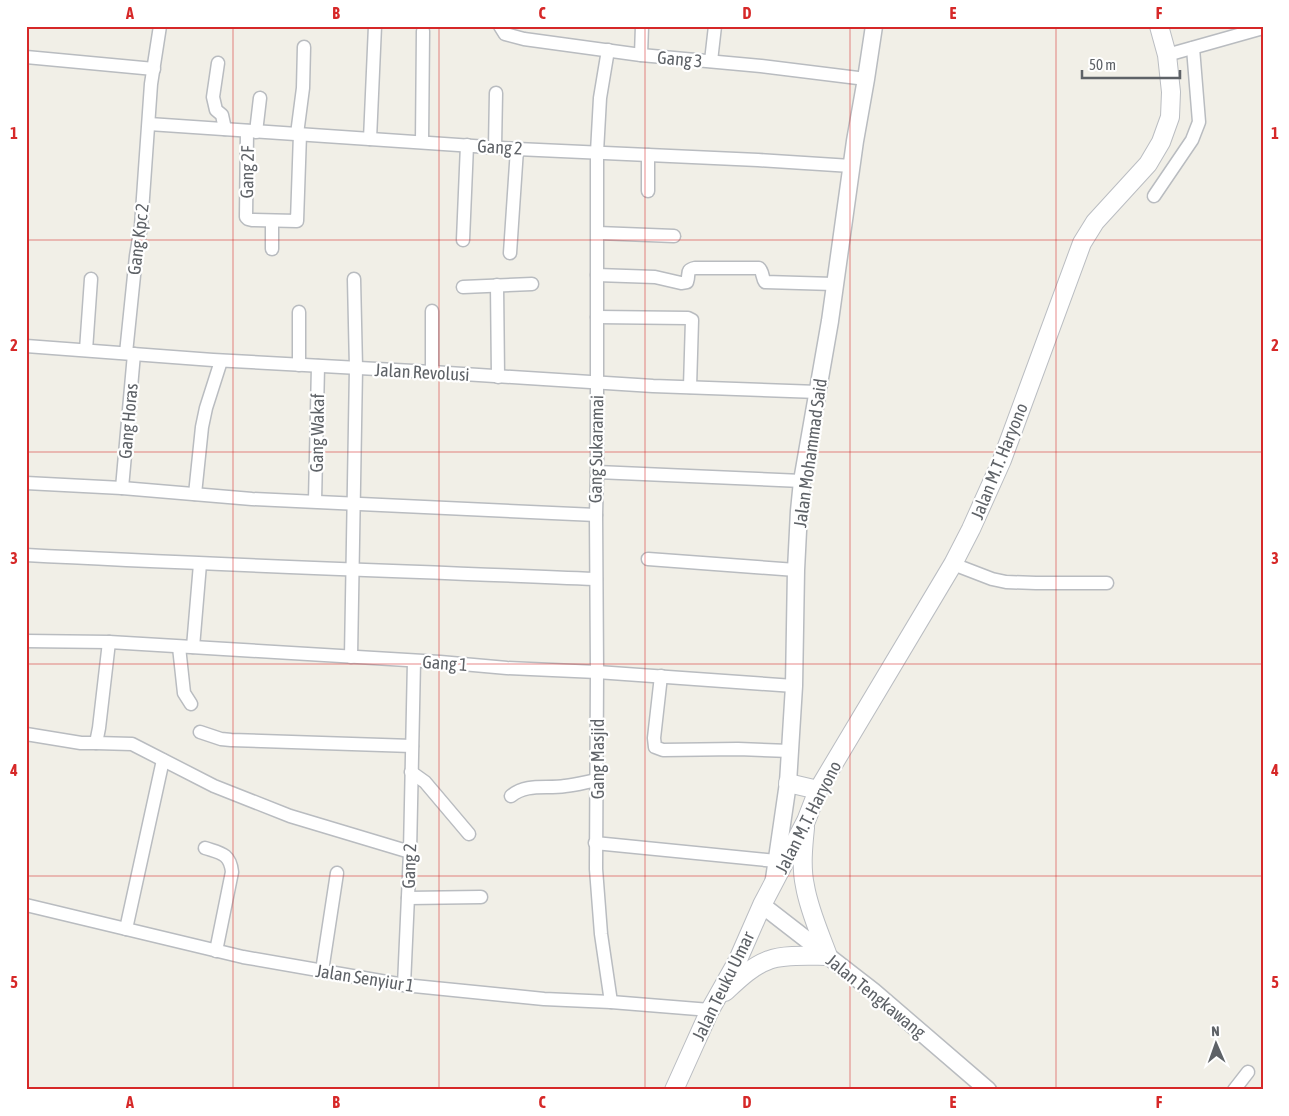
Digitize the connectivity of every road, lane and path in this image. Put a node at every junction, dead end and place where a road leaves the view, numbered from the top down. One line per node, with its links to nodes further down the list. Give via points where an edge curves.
1 (160, 26): 18 (street, Gang Kpc 2)
2 (375, 26): 26 (street)
3 (500, 26): 12 (street, Gang 3, via 505,34 524,39)
4 (642, 26): 13 (street)
5 (715, 26): 16 (street)
6 (874, 26): 19 (street, Jalan Mohammad Said)
7 (1159, 26): 14 (main road, Jalan M.T. Haryono)
8 (1263, 28): 11 (street)
9 (423, 31): 27 (street)
10 (304, 47): 25 (street)
11 (1193, 48): 14 (street); 35 (street, via 1199,122 1192,140)
12 (608, 50): 13 (street, Gang 3); 31 (street, Gang Sukaramai, via 600,98)
13 (641, 55): 16 (street, Gang 3)
14 (1167, 55): 75 (main road, Jalan M.T. Haryono, via 1170,116 1161,142 1148,164 1096,222 1082,243 1002,460)
15 (26, 56): 18 (street)
16 (712, 62): 19 (street, Gang 3)
17 (218, 63): 23 (street, via 213,97)
18 (154, 69): 22 (street, Gang Kpc 2)
19 (866, 79): 33 (street, Jalan Mohammad Said)
20 (496, 94): 29 (street)
21 (260, 98): 24 (street)
22 (149, 124): 23 (street, Gang 2); 54 (street, Gang Kpc 2)
23 (225, 129): 24 (street, Gang 2)
24 (252, 131): 25 (street, Gang 2); 36 (street, Gang 2F, via 246,217)
25 (298, 134): 26 (street, Gang 2); 36 (street, via 297,221)
26 (370, 139): 27 (street, Gang 2)
27 (422, 142): 28 (street, Gang 2)
28 (467, 145): 29 (street, Gang 2); 39 (street)
29 (495, 147): 30 (street, Gang 2)
30 (517, 149): 31 (street, Gang 2); 41 (street)
31 (597, 152): 32 (street, Gang 2); 37 (street, Gang Sukaramai)
32 (648, 155): 33 (street, Gang 2); 34 (street)
33 (852, 166): 46 (street, Jalan Mohammad Said)
34 (648, 191)
35 (1154, 196)
36 (272, 221): 40 (street)
37 (598, 233): 38 (street); 42 (street, Gang Sukaramai)
38 (674, 236)
39 (462, 240)
40 (272, 249)
41 (510, 253)
42 (598, 275): 46 (street, via 655,277 682,283 687,282 689,270 695,268 759,268 765,282); 51 (street, Gang Sukaramai)
43 (91, 279): 53 (street)
44 (354, 279): 58 (street)
45 (532, 284): 47 (street)
46 (834, 284): 63 (street, Jalan Mohammad Said)
47 (498, 285): 48 (street); 60 (street)
48 (463, 287)
49 (432, 311): 59 (street)
50 (299, 312): 56 (street)
51 (597, 317): 61 (street, Gang Sukaramai); 62 (street, via 691,318)
52 (28, 348): 53 (street, Jalan Revolusi)
53 (86, 350): 54 (street, Jalan Revolusi)
54 (130, 353): 55 (street, Jalan Revolusi); 67 (street, Gang Horas)
55 (221, 361): 56 (street, Jalan Revolusi); 68 (street, via 202,427)
56 (299, 365): 57 (street, Jalan Revolusi)
57 (318, 366): 58 (street, Jalan Revolusi); 69 (street, Gang Wakaf)
58 (356, 368): 59 (street, Jalan Revolusi); 70 (street)
59 (432, 372): 60 (street, Jalan Revolusi)
60 (498, 377): 61 (street, Jalan Revolusi)
61 (597, 383): 62 (street, Jalan Revolusi); 64 (street, Gang Sukaramai)
62 (690, 387): 63 (street, Jalan Revolusi)
63 (818, 392): 65 (street, Jalan Mohammad Said)
64 (597, 472): 65 (street); 71 (street, Gang Sukaramai)
65 (802, 480): 77 (street, Jalan Mohammad Said)
66 (26, 482): 67 (street)
67 (122, 488): 68 (street)
68 (195, 494): 69 (street)
69 (315, 501): 70 (street)
70 (354, 504): 71 (street); 76 (street)
71 (596, 515): 78 (street, Gang Masjid)
72 (26, 555): 74 (street)
73 (648, 559): 77 (street)
74 (200, 564): 76 (street); 83 (street)
75 (953, 564): 79 (street, via 1006,582); 99 (main road, Jalan M.T. Haryono)
76 (353, 569): 78 (street); 84 (street)
77 (796, 570): 88 (street, Jalan Mohammad Said)
78 (596, 579): 86 (street, Gang Masjid)
79 (1106, 583)
80 (26, 641): 81 (street, Gang 1)
81 (103, 642): 82 (street, Gang 1); 92 (street)
82 (179, 647): 83 (street, Gang 1); 89 (street, via 184,693)
83 (193, 647): 84 (street, Gang 1)
84 (351, 657): 85 (street, Gang 1)
85 (414, 661): 86 (street, Gang 1); 93 (street, Gang 2)
86 (597, 672): 87 (street, Gang 1); 97 (street, Gang Masjid)
87 (661, 676): 88 (street, Gang 1); 94 (street, via 654,738 657,749)
88 (794, 686): 94 (street, Jalan Mohammad Said)
89 (191, 704)
90 (200, 732): 93 (street, via 231,740)
91 (26, 734): 92 (street)
92 (96, 743): 95 (street, via 132,744)
93 (412, 746): 96 (street, Gang 2)
94 (790, 751): 98 (street, Jalan Mohammad Said)
95 (162, 760): 105 (street, via 214,786 290,816); 113 (street)
96 (411, 772): 102 (street, via 425,782); 105 (street, Gang 2)
97 (597, 780): 100 (street, via 533,787 518,790); 103 (street, Gang Masjid)
98 (788, 783): 99 (main road); 106 (street, Jalan Mohammad Said)
99 (818, 790): 101 (main road, Jalan M.T. Haryono)
100 (511, 796)
101 (806, 820): 108 (main road, Jalan M.T. Haryono); 115 (main road, via 805,886)
102 (469, 834)
103 (596, 843): 106 (street); 118 (street, Gang Masjid, via 601,934)
104 (205, 848): 114 (street, via 224,854 232,872)
105 (410, 852): 110 (street, Gang 2)
106 (776, 861): 108 (street, Jalan Mohammad Said)
107 (337, 873): 116 (street)
108 (773, 883): 112 (main road, Jalan Teuku Umar)
109 (481, 897): 110 (street)
110 (408, 898): 117 (street, Gang 2)
111 (26, 905): 113 (street, Jalan Senyiur 1)
112 (762, 905): 115 (street, Jalan Tengkawang); 119 (main road, Jalan Teuku Umar, via 737,962)
113 (126, 929): 114 (street, Jalan Senyiur 1)
114 (216, 951): 116 (street, Jalan Senyiur 1)
115 (828, 956): 119 (main road, via 770,959 749,971); 122 (street, Jalan Tengkawang)
116 (322, 971): 117 (street, Jalan Senyiur 1)
117 (404, 985): 118 (street, Jalan Senyiur 1)
118 (611, 1002): 119 (street, Jalan Senyiur 1)
119 (713, 1004): 121 (main road, Jalan Teuku Umar)
120 (1248, 1072): 123 (street)
121 (674, 1090)
122 (988, 1090)
123 (1234, 1090)

